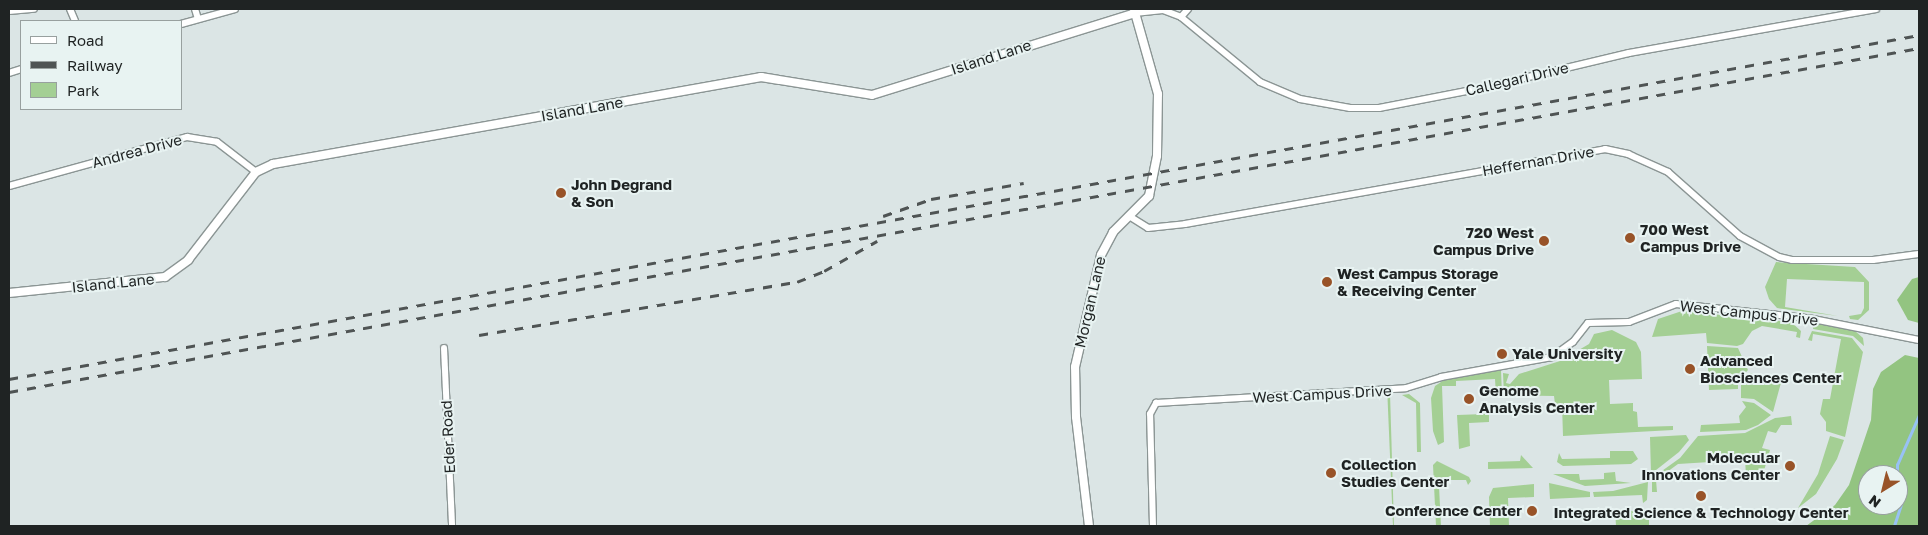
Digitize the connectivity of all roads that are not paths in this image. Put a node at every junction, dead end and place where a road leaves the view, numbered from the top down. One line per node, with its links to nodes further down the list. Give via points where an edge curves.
1 (34, 9): 6 (street)
2 (195, 9): 9 (street)
3 (235, 9): 9 (street)
4 (1188, 9): 8 (street)
5 (1876, 9): 8 (street, Callegari Drive, via 1630,53 1482,88 1379,108 1350,108 1300,99 1260,82)
6 (9, 11)
7 (1134, 11): 8 (street, Island Lane, via 1163,10); 11 (street, Island Lane, via 872,95 761,78 273,164); 13 (street, Morgan Lane, via 1156,77 1159,119 1151,190)
8 (1181, 17)
9 (198, 19): 10 (street)
10 (182, 24)
11 (256, 172): 12 (street, Andrea Drive, via 217,142 187,137); 15 (street, Island Lane, via 188,260 165,277)
12 (9, 186)
13 (1129, 216): 14 (street, Heffernan Drive, via 1148,228 1156,228 1605,150 1628,154 1668,172 1740,236 1779,257 1792,260 1873,260); 19 (street, Morgan Lane, via 1108,239 1101,255 1075,367 1076,417)
14 (1919, 254)
15 (9, 293)
16 (1919, 340): 20 (street, West Campus Drive, via 1842,323 1676,304 1629,322 1588,323 1573,342 1552,357 1441,377 1406,388 1156,403 1150,414)
17 (444, 348): 18 (street, Eder Road)
18 (452, 526)
19 (1089, 526)
20 (1153, 526)

